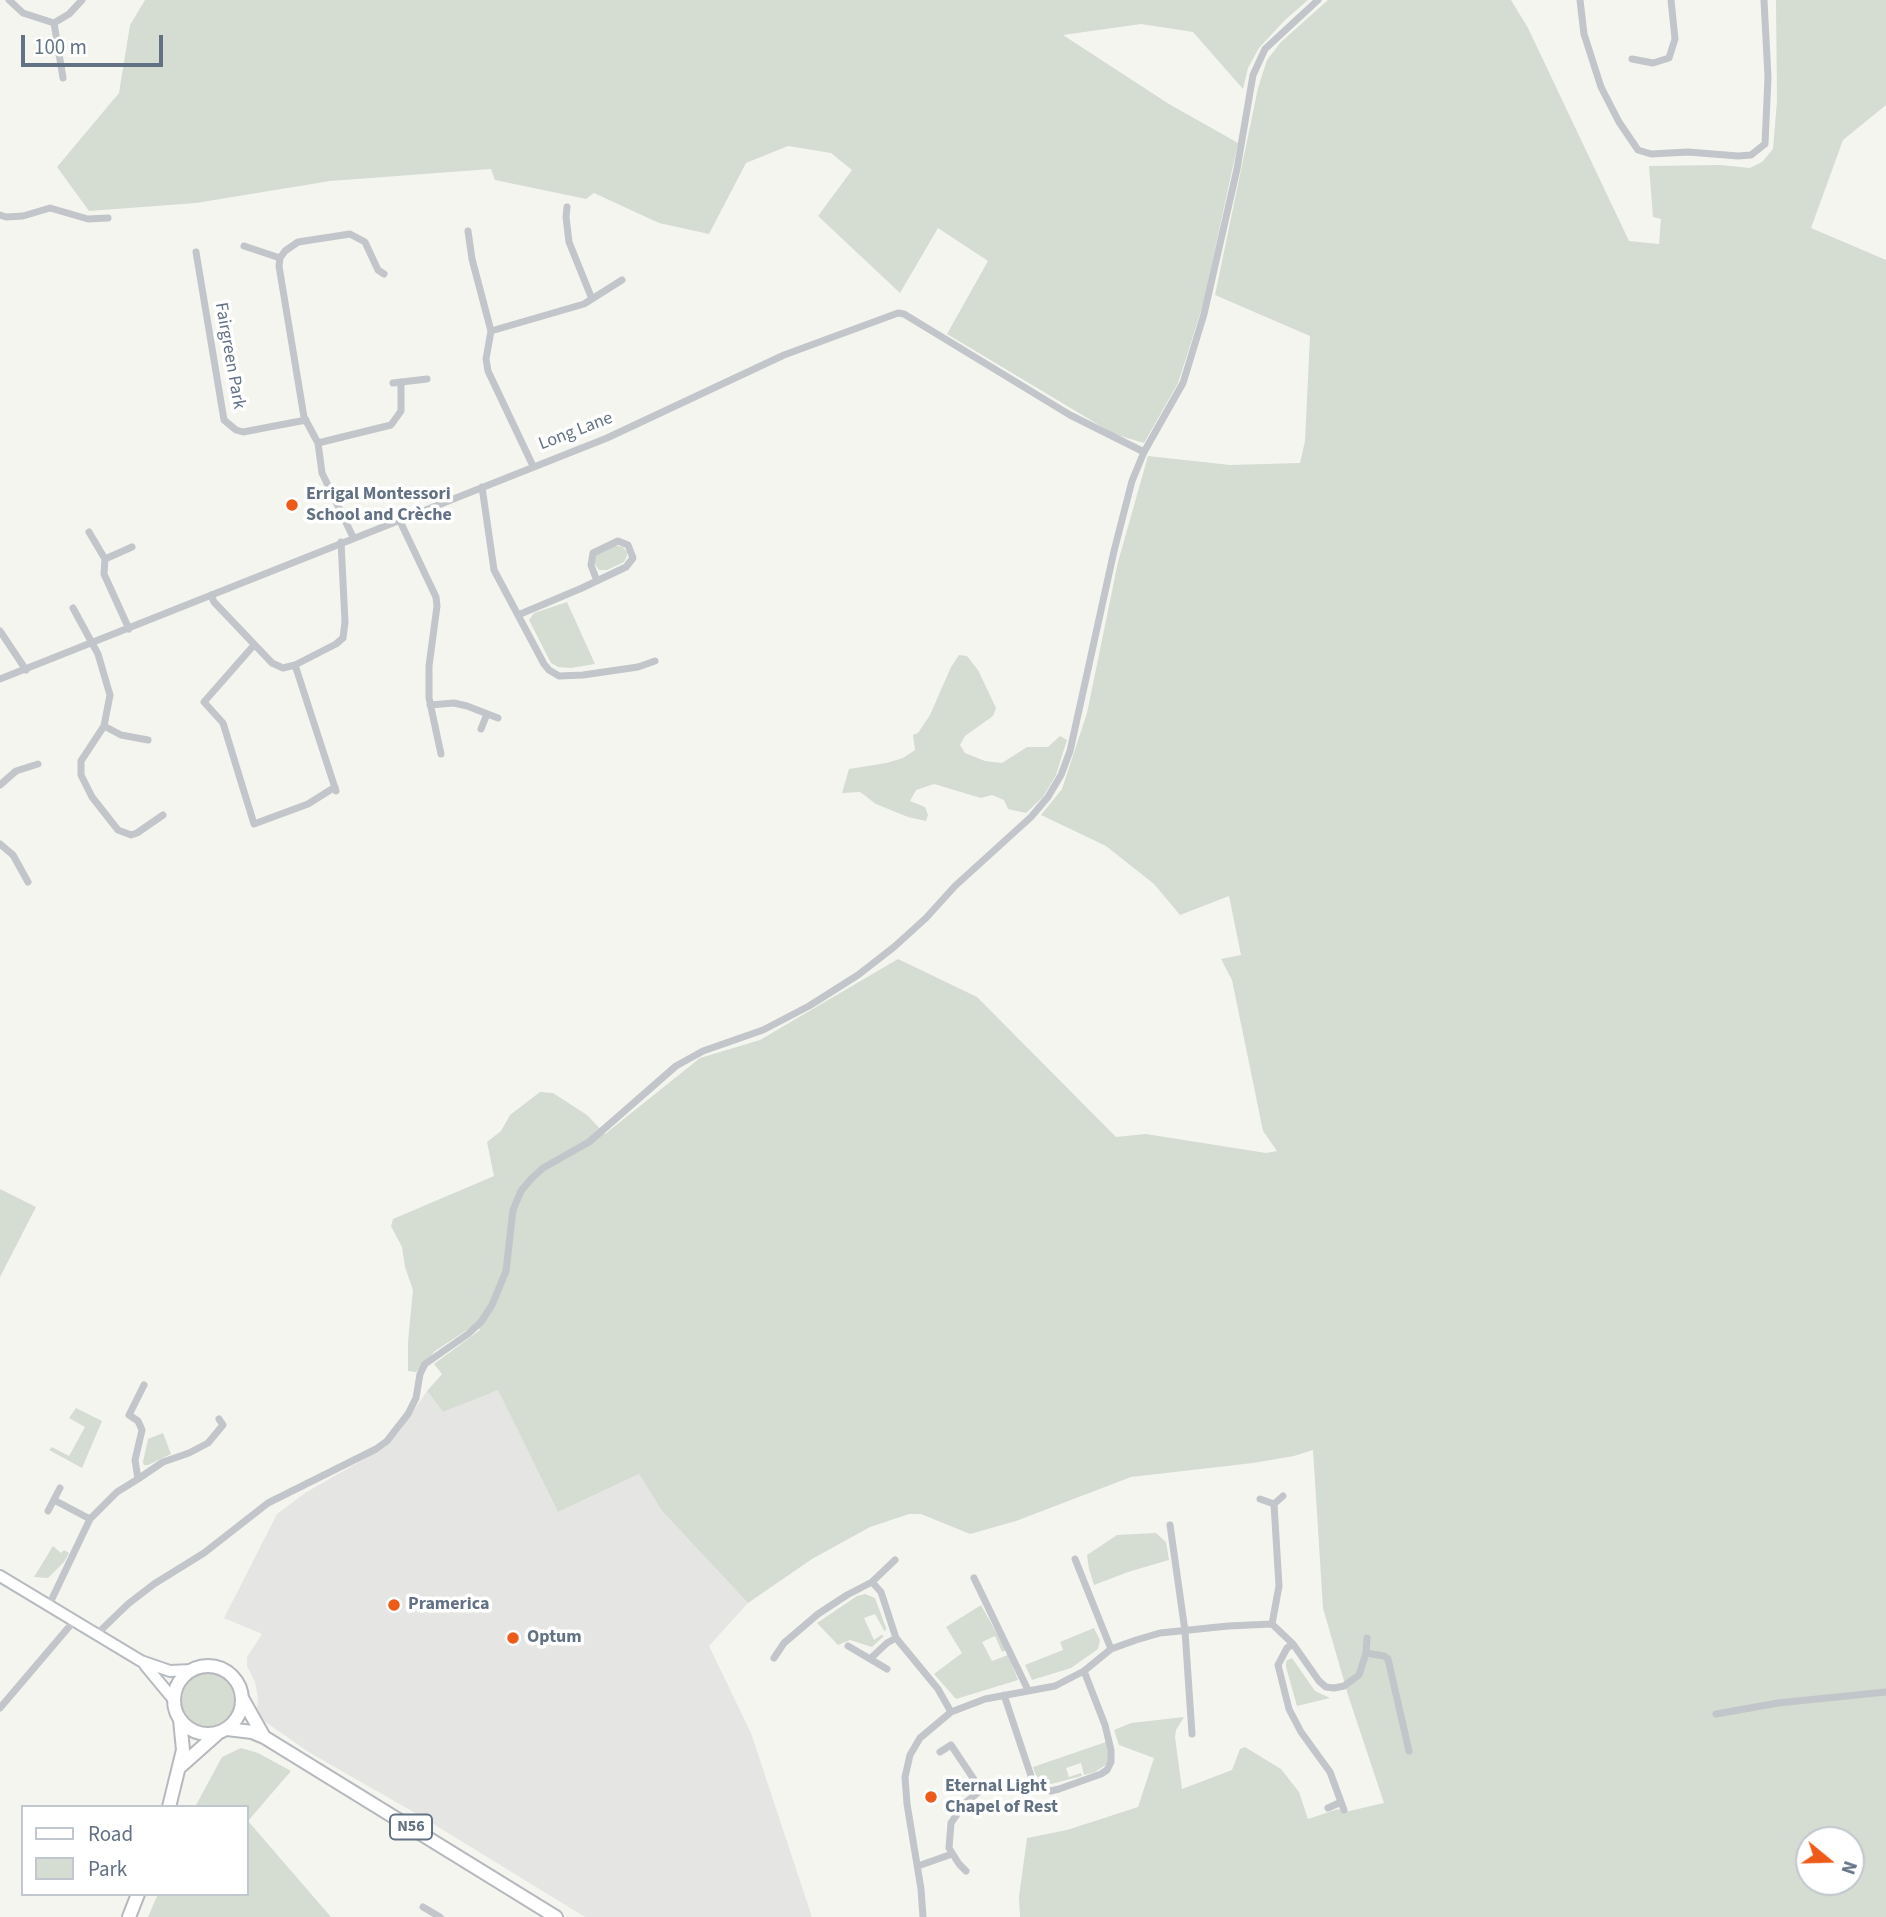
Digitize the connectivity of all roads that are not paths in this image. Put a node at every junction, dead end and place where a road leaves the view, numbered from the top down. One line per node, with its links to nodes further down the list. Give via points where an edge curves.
1 (9, 0): 7 (street, via 23,13)
2 (82, 0): 7 (street)
3 (1318, 0): 24 (street, via 1275,38 1258,60 1198,337 1183,383)
4 (1580, 0): 6 (street, via 1584,34 1601,87 1638,150 1738,156 1751,155 1765,144 1768,71)
5 (1671, 0): 8 (street, via 1675,39 1669,58 1653,63)
6 (1764, 0)
7 (54, 23): 9 (street)
8 (1632, 59)
9 (63, 78)
10 (567, 207): 19 (street, via 569,242)
11 (0, 215): 12 (street, via 23,216 50,208 88,219)
12 (108, 218)
13 (468, 231): 20 (street)
14 (244, 246): 16 (street)
15 (196, 252): 22 (street, Fairgreen Park, via 223,420 243,432)
16 (280, 258): 17 (street, via 298,242 350,234 365,242); 22 (street)
17 (384, 274)
18 (622, 280): 19 (street)
19 (592, 299): 20 (street)
20 (491, 331): 25 (street, via 488,370)
21 (428, 379): 23 (street, via 397,382 401,411 391,425)
22 (306, 420): 23 (street)
23 (318, 443): 29 (street, via 321,473)
24 (1144, 452): 25 (street, Long Lane, via 1070,415 898,313 784,355 639,424); 77 (street, via 1122,516 1070,751 1039,809 894,947 858,975 763,1030 703,1051 676,1066 589,1142 531,1178 513,1210 506,1271 492,1306 468,1334 425,1364 412,1406 387,1441 268,1503 204,1553 154,1584)
25 (533, 466): 26 (street, Long Lane)
26 (482, 487): 27 (street, Long Lane); 36 (street, via 492,564)
27 (399, 519): 29 (street, Long Lane); 45 (street, via 436,597)
28 (89, 532): 32 (street)
29 (353, 537): 30 (street, Long Lane)
30 (341, 542): 34 (street, Long Lane); 42 (street, via 343,638)
31 (132, 547): 32 (street)
32 (105, 559): 37 (street, via 104,574)
33 (597, 581): 33 (street, via 630,563 628,545 618,541 593,553 590,565); 36 (street)
34 (211, 595): 37 (street, Long Lane); 40 (street)
35 (73, 608): 39 (street)
36 (518, 615): 41 (street, via 544,664 559,676)
37 (129, 629): 39 (street, Long Lane)
38 (0, 631): 43 (street)
39 (93, 643): 43 (street, Long Lane); 48 (street, via 110,689)
40 (254, 645): 42 (street, via 276,666); 42 (street, via 201,701 223,723 254,824 335,790)
41 (655, 662)
42 (295, 665)
43 (26, 670): 44 (street, Long Lane)
44 (0, 679)
45 (430, 705): 46 (street, via 454,703); 51 (street)
46 (487, 714): 47 (street); 49 (street)
47 (498, 718)
48 (104, 726): 50 (street); 54 (street, via 81,761 81,775 92,797 123,833 144,830)
49 (481, 729)
50 (148, 740)
51 (441, 754)
52 (38, 764): 53 (street, via 16,772)
53 (0, 785)
54 (163, 815)
55 (0, 844): 56 (street, via 13,855)
56 (27, 881)
57 (144, 1385): 59 (street, via 129,1415 142,1430 135,1460)
58 (219, 1419): 59 (street, via 223,1426 208,1443 163,1462)
59 (138, 1479): 66 (street)
60 (60, 1489): 63 (street)
61 (1283, 1496): 64 (street)
62 (1260, 1499): 64 (street)
63 (54, 1500): 65 (street); 66 (street)
64 (1274, 1504): 75 (street, via 1279,1586)
65 (48, 1511)
66 (90, 1519): 73 (street)
67 (1170, 1524): 76 (street)
68 (1075, 1559): 82 (street)
69 (895, 1560): 72 (street)
70 (0, 1576): 73 (main road)
71 (974, 1578): 90 (street)
72 (872, 1582): 78 (street, via 881,1592); 84 (street, via 818,1614 783,1643)
73 (49, 1605): 74 (main road)
74 (74, 1621): 77 (main road); 95 (street)
75 (1272, 1624): 76 (street); 80 (street)
76 (1185, 1631): 82 (street, via 1160,1633); 100 (street)
77 (97, 1634): 86 (main road)
78 (895, 1638): 85 (street); 96 (street, via 938,1689)
79 (1367, 1638): 83 (street)
80 (1293, 1644): 83 (street, via 1319,1681 1334,1688 1359,1675); 106 (street, via 1278,1665 1289,1709 1330,1772 1342,1806)
81 (848, 1646): 85 (street)
82 (1111, 1649): 89 (street)
83 (1366, 1653): 102 (street, via 1388,1659)
84 (774, 1658)
85 (871, 1658): 87 (street)
86 (141, 1661): 88 (main road, via 170,1671); 94 (main road)
87 (887, 1669)
88 (192, 1670): 93 (main road, via 206,1666 225,1671 237,1681); 94 (main road, via 180,1681)
89 (1084, 1671): 90 (street, via 1055,1686); 92 (street, via 1105,1725 1111,1762 1101,1774 1059,1789 1042,1789 1032,1779)
90 (1028, 1690): 92 (street)
91 (1886, 1692): 97 (street)
92 (1004, 1695): 96 (street)
93 (242, 1696): 99 (main road, via 239,1715); 101 (main road)
94 (174, 1700): 98 (main road)
95 (0, 1708)
96 (951, 1712): 108 (street, via 920,1738 906,1766 906,1804)
97 (1716, 1714)
98 (180, 1720): 99 (main road, N56, via 200,1733); 104 (main road)
99 (223, 1731): 101 (main road, N56); 104 (main road)
100 (1192, 1734)
101 (264, 1737): 114 (main road, N56)
102 (1409, 1751)
103 (940, 1752): 107 (street, via 951,1745 981,1790 951,1824)
104 (181, 1766): 105 (main road)
105 (170, 1805)
106 (1328, 1808)
107 (952, 1854): 108 (street); 109 (street)
108 (918, 1866): 115 (street)
109 (966, 1871)
110 (137, 1896): 112 (main road)
111 (423, 1907): 113 (street)
112 (129, 1917)
113 (440, 1917)
114 (556, 1917)
115 (923, 1917)

